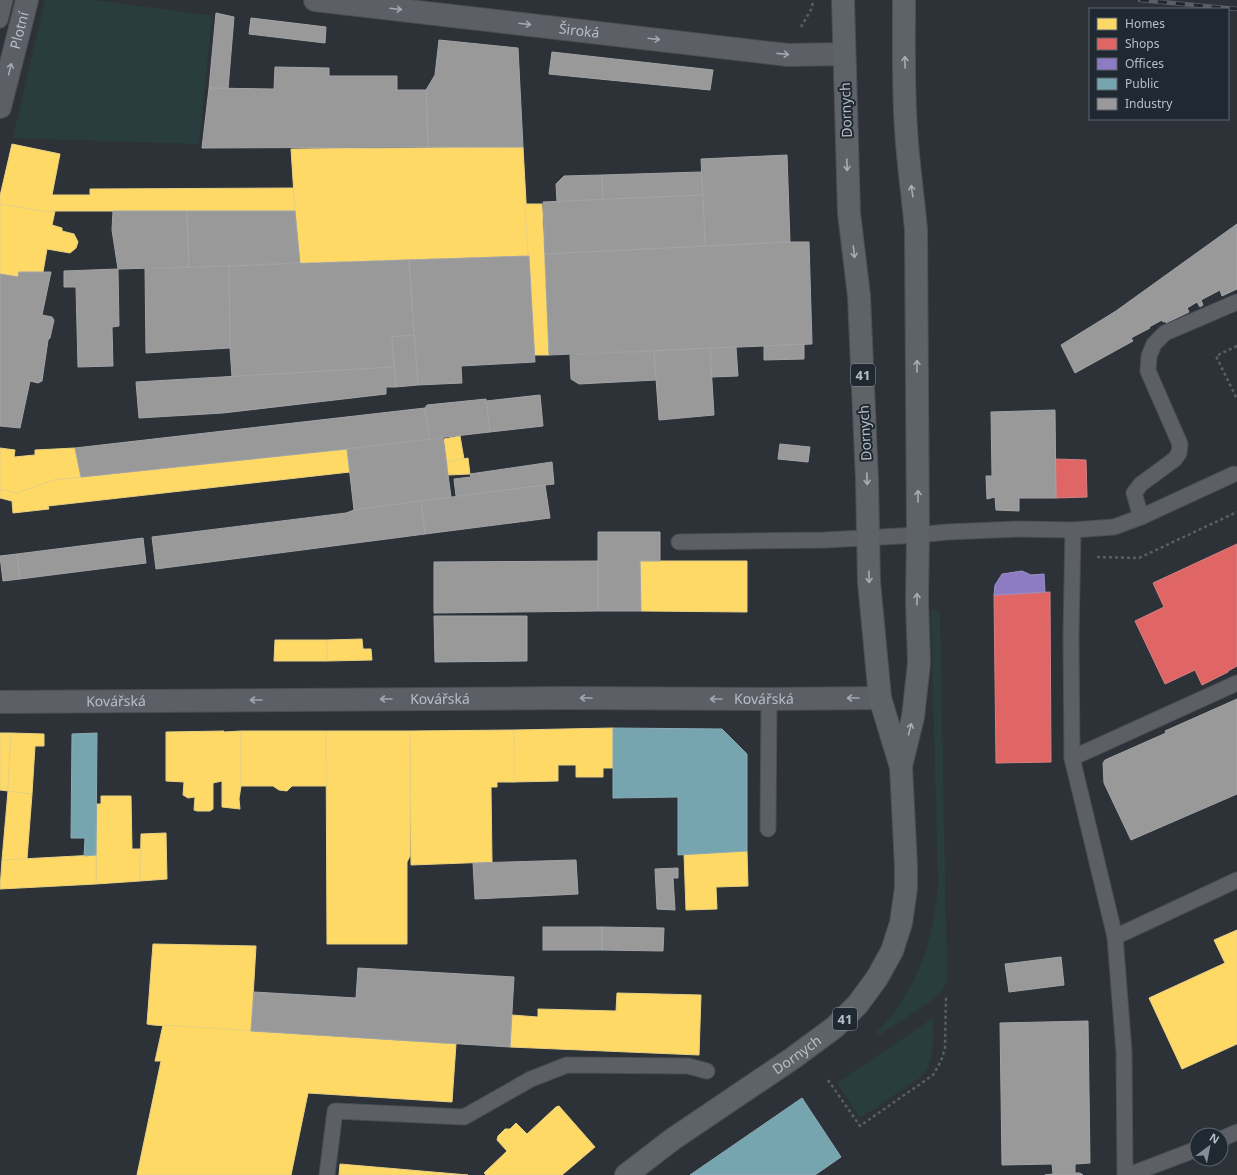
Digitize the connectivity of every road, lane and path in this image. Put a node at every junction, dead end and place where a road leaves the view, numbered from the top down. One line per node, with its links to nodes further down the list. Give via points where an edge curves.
1 (5, 0): 6 (lane)
2 (27, 0): 8 (street, Plotní, one-way to 2)
3 (316, 0): 7 (street, Široká, one-way to 7, via 788,55)
4 (843, 0): 7 (main road, Dornych / 41)
5 (904, 0): 16 (main road, Dornych / 41, one-way to 5, via 916,230 906,128)
6 (0, 20)
7 (844, 54): 17 (main road, Dornych / 41, one-way to 17, via 849,213 859,296)
8 (0, 107)
9 (1237, 302): 14 (lane, via 1165,333 1154,344 1149,356 1148,370 1180,444 1175,459 1141,484 1134,493)
10 (1237, 346): 11 (path, via 1216,356)
11 (1237, 399)
12 (1234, 474): 14 (lane)
13 (1237, 512): 19 (path, via 1139,558)
14 (1141, 517): 15 (lane, via 1114,527)
15 (1074, 530): 16 (lane, via 1010,529); 19 (lane)
16 (918, 535): 17 (lane); 25 (main road, Dornych / 41, one-way to 16, via 913,717 919,663)
17 (868, 538): 18 (lane); 21 (main road, Dornych / 41, one-way to 21, via 869,582)
18 (679, 542)
19 (1072, 557): 24 (lane)
20 (1237, 683): 24 (lane)
21 (880, 698): 22 (street, Kovářská, one-way to 22); 25 (main road, Dornych / 41)
22 (769, 700): 23 (street, Kovářská, one-way to 23, via 559,698); 26 (lane)
23 (0, 702)
24 (1072, 758): 28 (lane)
25 (901, 767): 34 (main road, Dornych / 41, via 906,866 903,908 892,951 877,978 858,1004 835,1027)
26 (768, 829)
27 (1237, 880): 28 (lane)
28 (1115, 937): 35 (lane, via 1124,1052)
29 (946, 996): 31 (path, via 945,1048 941,1061 928,1079 860,1126)
30 (707, 1071): 33 (lane, via 688,1066 567,1065 531,1079 464,1117 335,1111)
31 (828, 1080)
32 (1189, 1153): 36 (lane)
33 (327, 1175)
34 (626, 1175)
35 (1125, 1175)
36 (1129, 1175)

